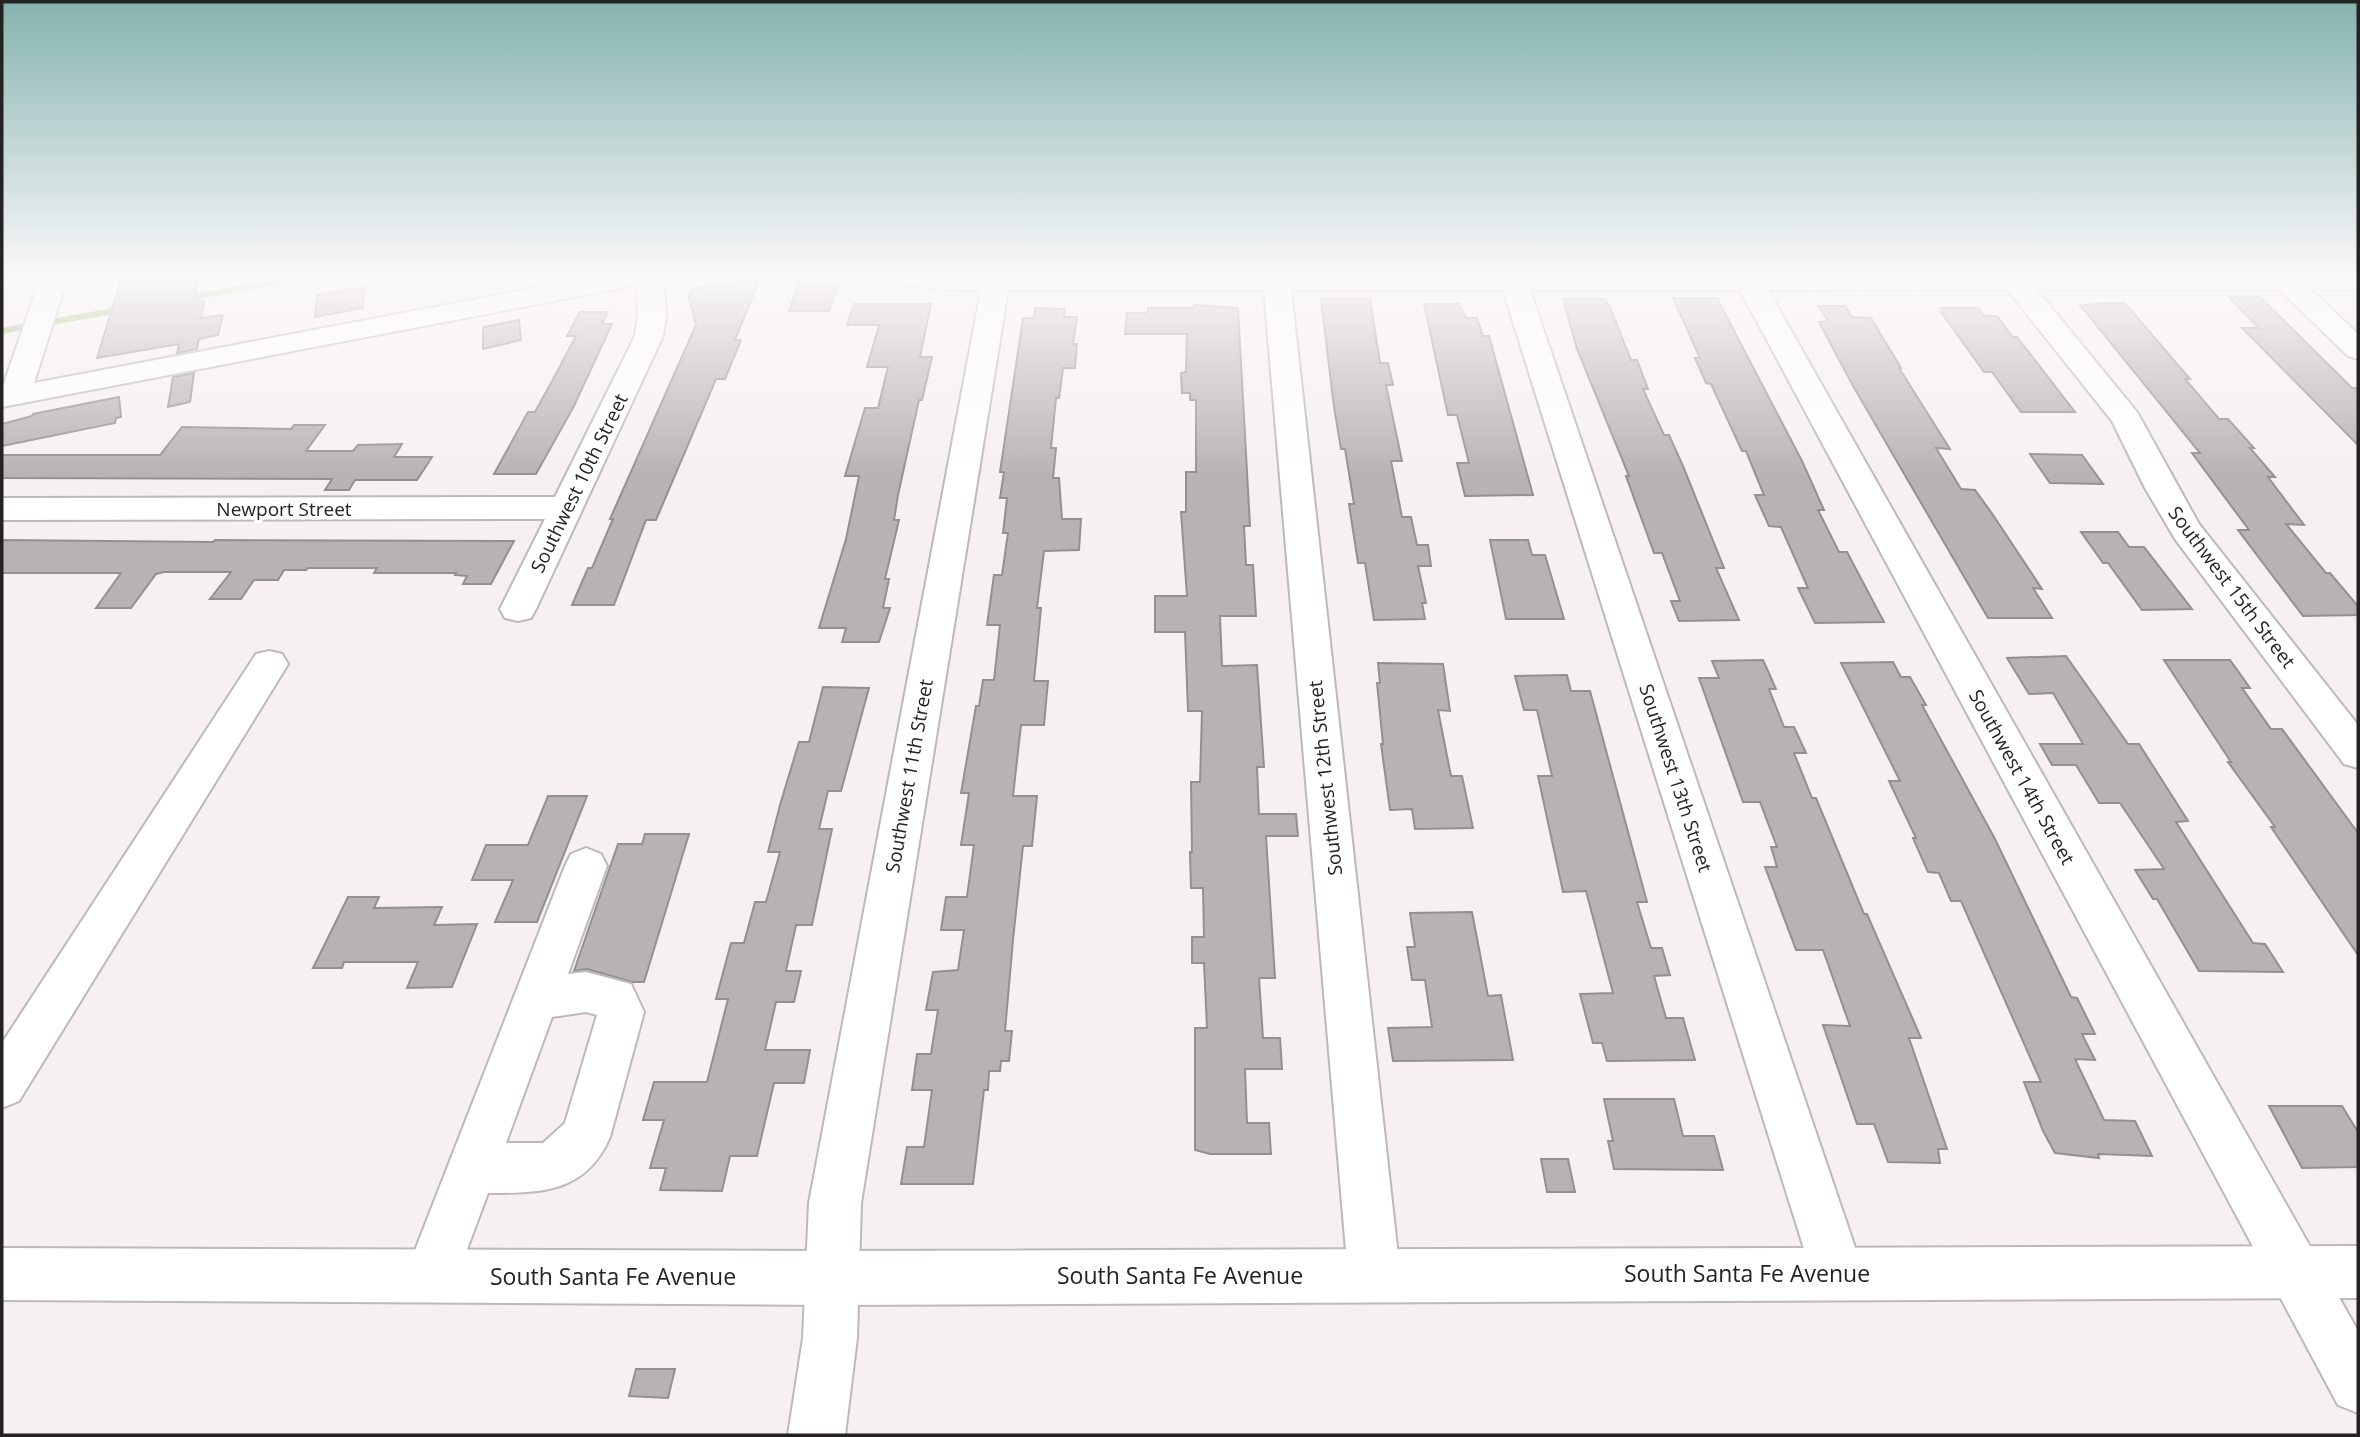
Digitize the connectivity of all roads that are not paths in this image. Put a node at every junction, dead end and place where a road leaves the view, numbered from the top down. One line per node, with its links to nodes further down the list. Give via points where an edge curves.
1 (31, 343): 9 (street)
2 (287, 343): 9 (street)
3 (646, 343): 10 (street, Southwest 10th Street)
4 (986, 343): 25 (street, Southwest 11th Street, via 836,1194)
5 (1283, 343): 22 (street, Southwest 12th Street)
6 (1534, 343): 23 (street, Southwest 13th Street)
7 (1784, 343): 19 (street, Southwest 14th Street)
8 (2065, 343): 14 (street, Southwest 15th Street, via 2126,419 2187,531)
9 (9, 396)
10 (566, 508): 11 (street, Newport Street); 12 (street, Southwest 10th Street)
11 (2, 509)
12 (517, 609)
13 (270, 664): 17 (street)
14 (2358, 753)
15 (586, 866): 16 (street)
16 (537, 998): 18 (street); 18 (street, via 586,992 615,999 621,1012 585,1137 556,1164)
17 (2, 1085)
18 (472, 1168): 24 (street)
19 (2295, 1272): 20 (street, South Santa Fe Avenue); 23 (street, South Santa Fe Avenue); 26 (street, Southwest 14th Street)
20 (2358, 1272)
21 (2, 1274): 24 (street, South Santa Fe Avenue)
22 (1374, 1274): 23 (street, South Santa Fe Avenue); 25 (street, South Santa Fe Avenue)
23 (1838, 1274)
24 (432, 1276): 25 (street, South Santa Fe Avenue)
25 (831, 1278): 27 (street, Southwest 11th Street, via 830,1338)
26 (2358, 1385)
27 (816, 1435)

